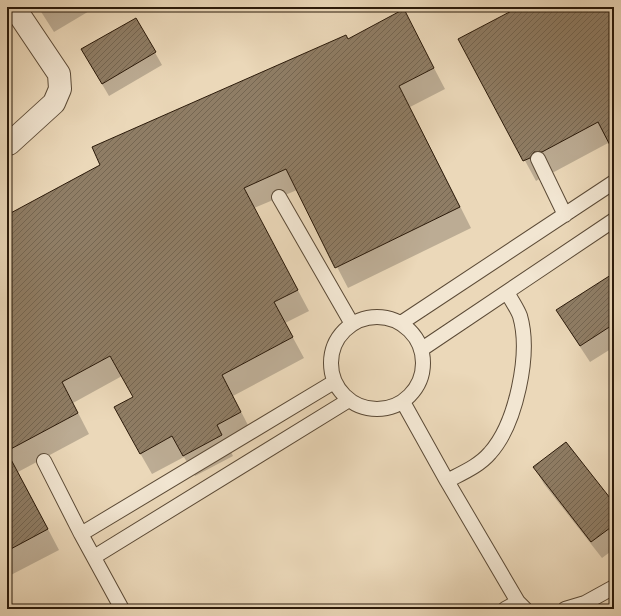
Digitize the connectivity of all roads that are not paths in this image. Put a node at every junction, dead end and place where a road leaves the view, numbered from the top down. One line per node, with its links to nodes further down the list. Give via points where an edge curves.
1 (14, 7): 2 (street, via 59,74 60,89 54,103)
2 (8, 144)
3 (538, 158): 6 (lane)
4 (614, 182): 6 (lane)
5 (279, 197): 10 (lane)
6 (565, 215): 9 (lane)
7 (614, 220): 8 (lane)
8 (507, 292): 11 (lane); 16 (lane, via 520,316 524,337 516,400 503,433 490,453 471,468)
9 (401, 323): 10 (lane, via 382,317 371,317); 11 (lane, via 417,339)
10 (352, 324): 12 (lane, via 340,335 333,350 330,360)
11 (422, 349): 14 (lane, via 424,359 421,379 417,388)
12 (334, 382): 13 (lane); 17 (lane)
13 (348, 400): 14 (lane, via 371,409 388,408); 18 (lane)
14 (403, 402): 16 (lane)
15 (44, 461): 17 (lane)
16 (447, 481): 20 (lane)
17 (81, 534): 18 (lane)
18 (94, 557): 21 (lane)
19 (614, 587): 23 (lane, via 585,604)
20 (521, 606): 22 (lane)
21 (122, 609)
22 (505, 609)
23 (565, 609)

